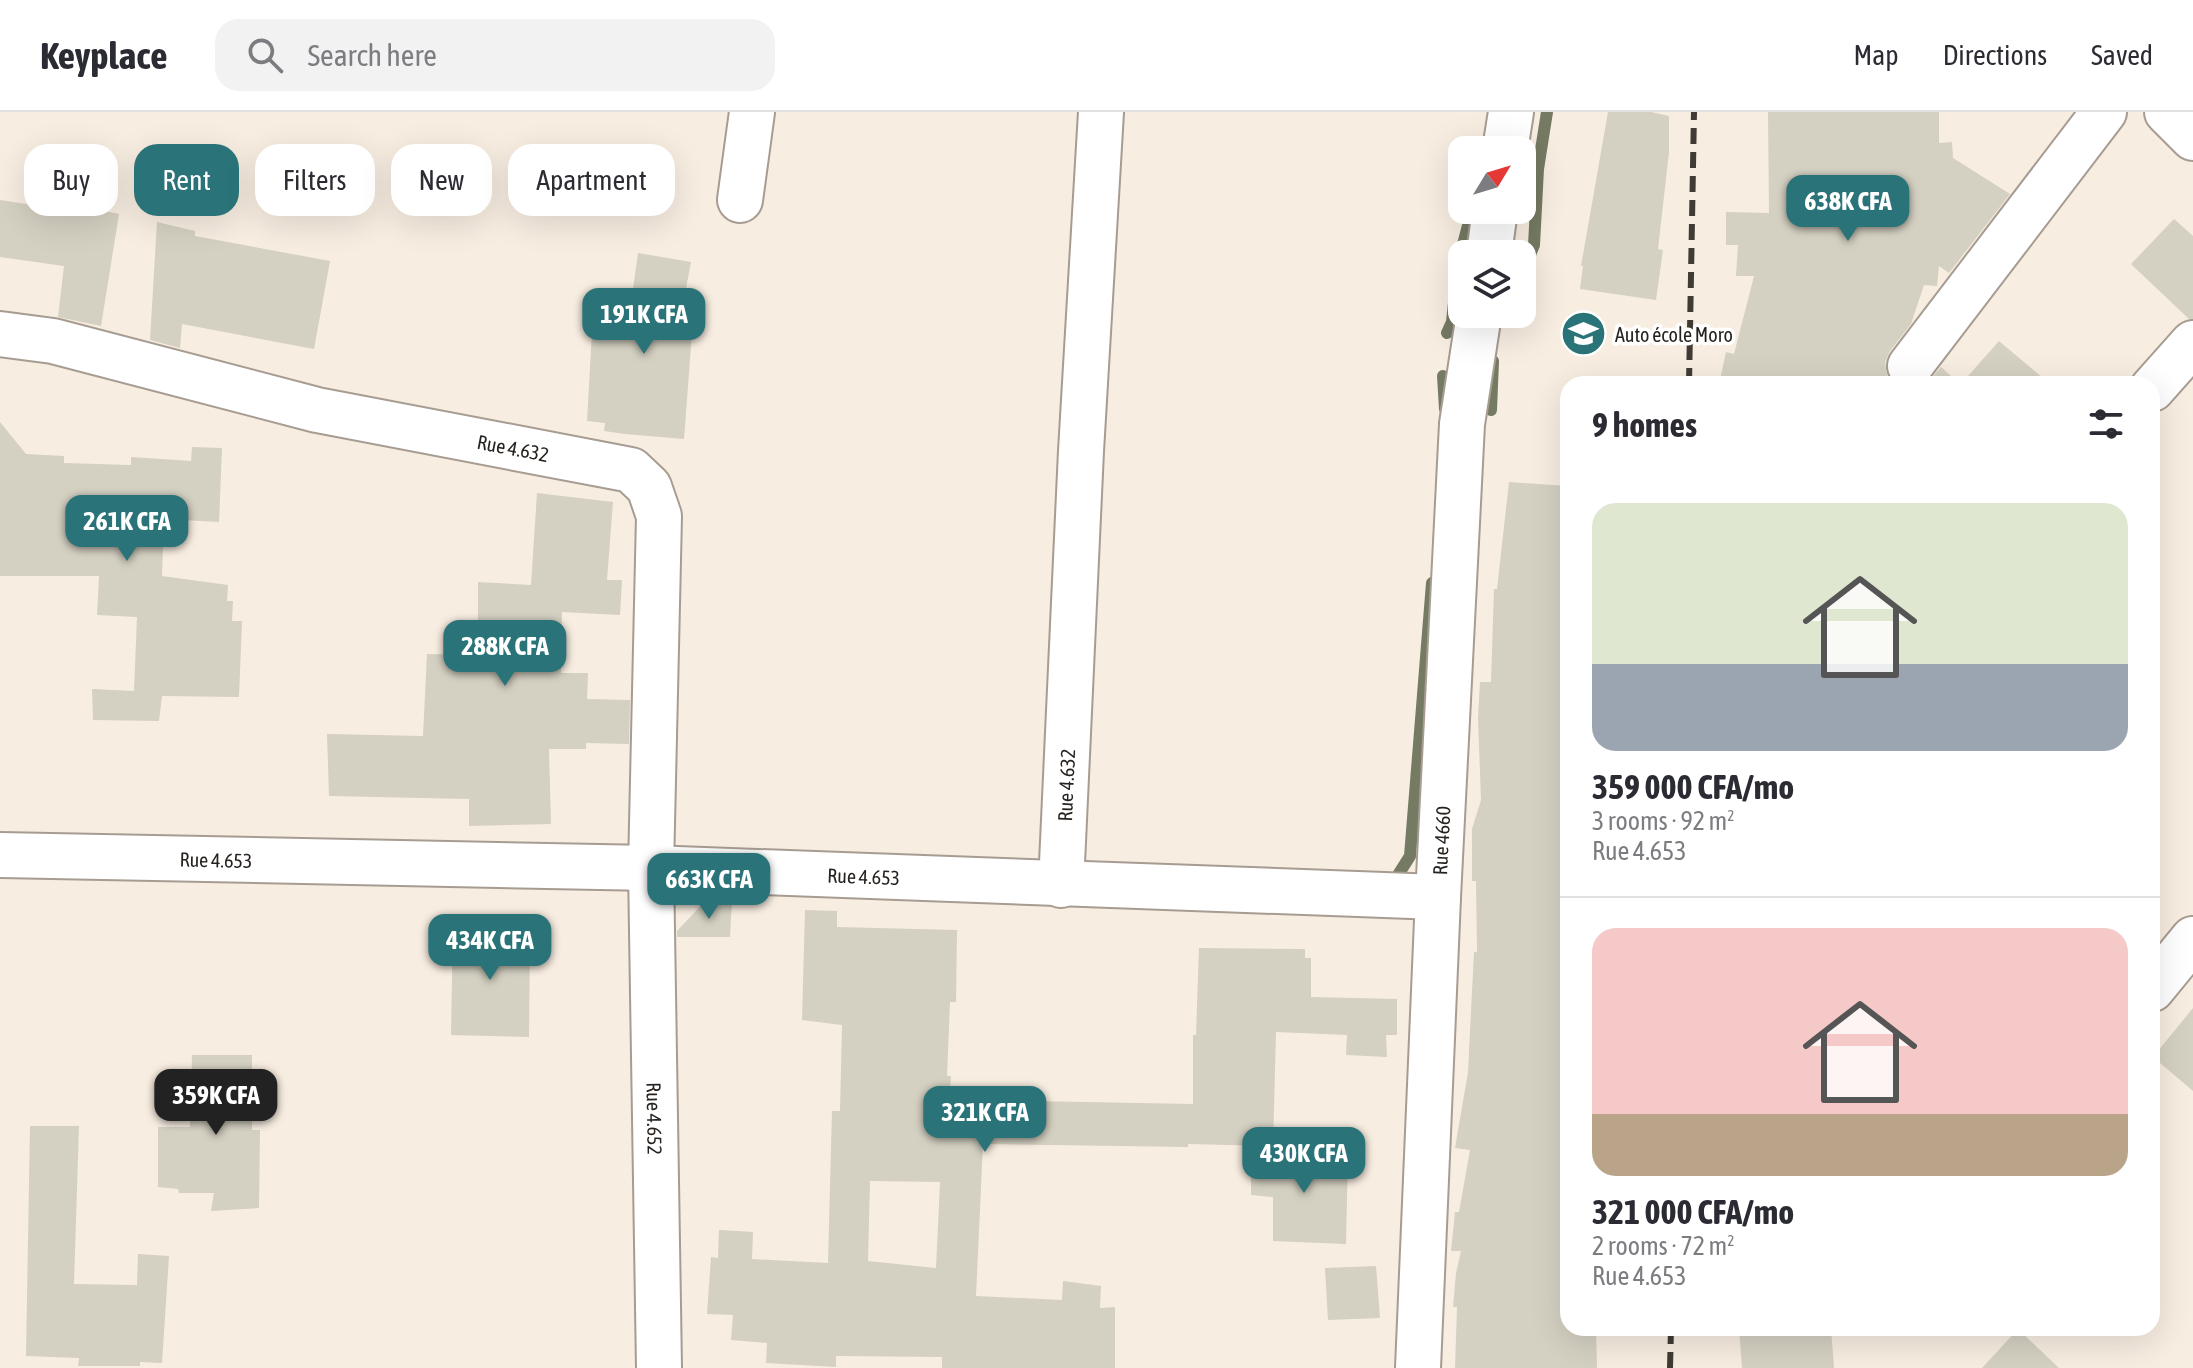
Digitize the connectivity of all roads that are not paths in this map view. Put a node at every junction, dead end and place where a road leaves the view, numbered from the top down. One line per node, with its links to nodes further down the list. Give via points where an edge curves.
1 (752, 112): 8 (street)
2 (1101, 112): 16 (street, Rue 4.632)
3 (1511, 112): 6 (street)
4 (2104, 112): 12 (street)
5 (2167, 112): 7 (street)
6 (1507, 136)
7 (2193, 138)
8 (740, 200)
9 (1477, 328): 17 (street, Rue 4660, via 1462,424)
10 (0, 334): 15 (street, Rue 4.632, via 53,341 317,410 631,470 649,487 659,516)
11 (2193, 343): 13 (street)
12 (1910, 366)
13 (2160, 380)
14 (0, 855): 15 (street, Rue 4.653)
15 (651, 868): 16 (street, Rue 4.653); 20 (street, Rue 4.652)
16 (1061, 885): 17 (street, Rue 4.653)
17 (1438, 897): 21 (street, Rue 4660)
18 (2193, 939): 19 (street)
19 (2160, 979)
20 (659, 1368)
21 (1418, 1368)

